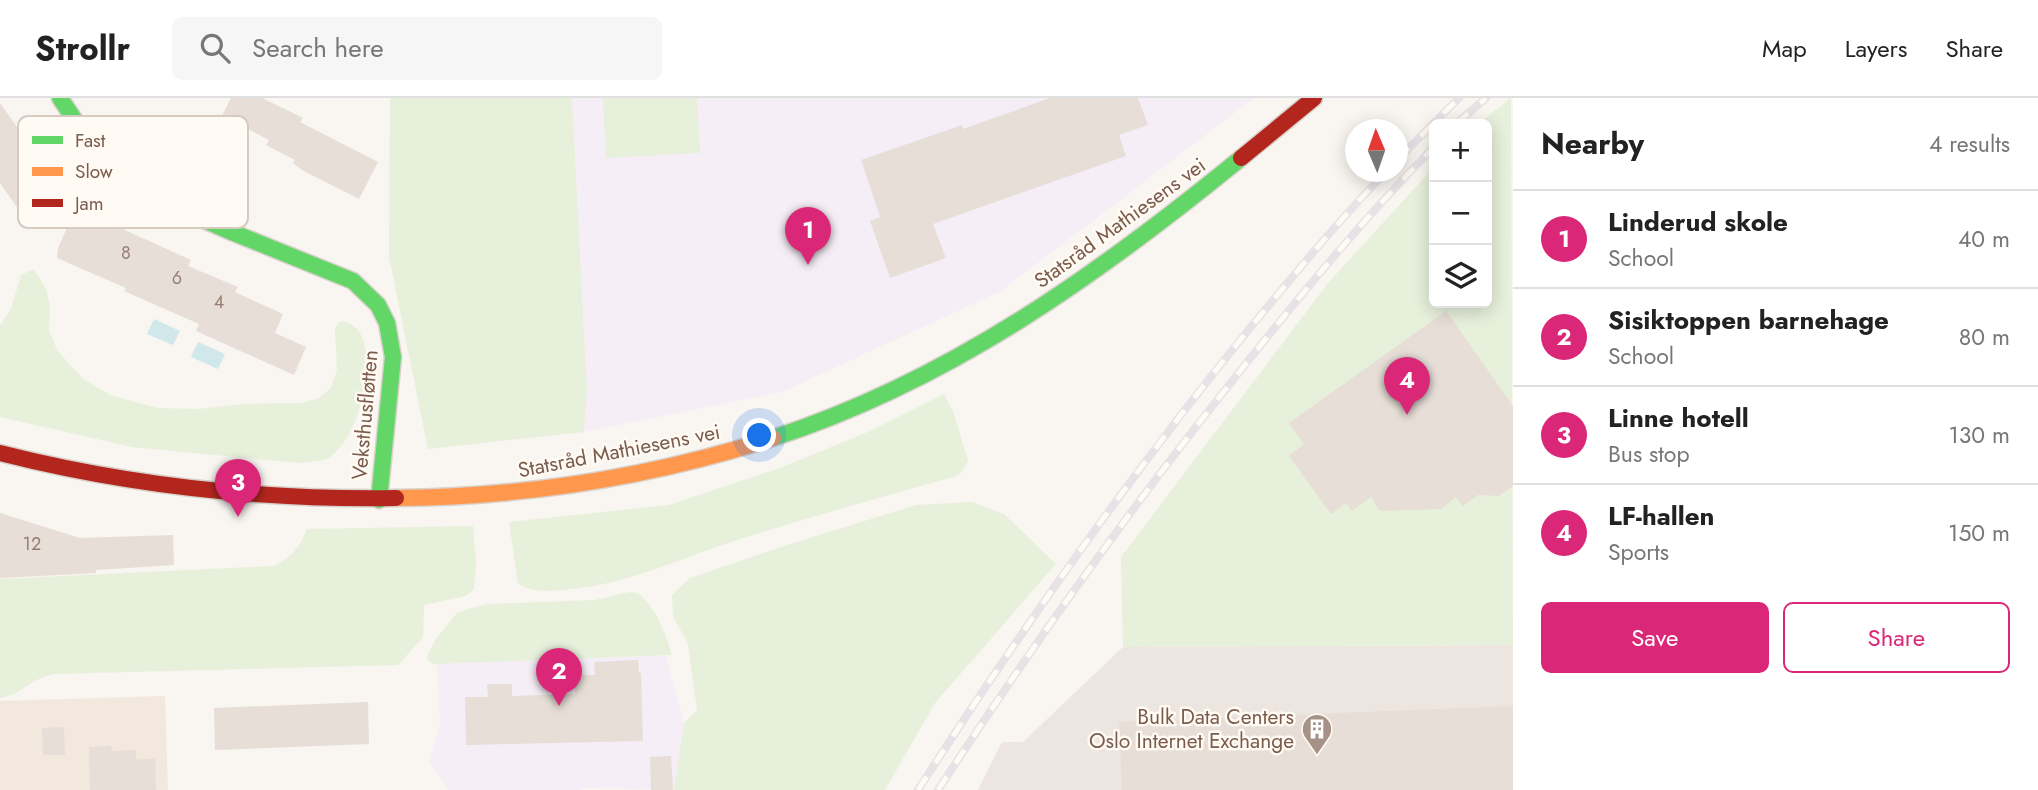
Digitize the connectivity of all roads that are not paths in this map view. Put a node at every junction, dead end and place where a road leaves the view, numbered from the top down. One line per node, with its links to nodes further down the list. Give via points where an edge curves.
1 (61, 98): 3 (street, Veksthusfløtten)
2 (1314, 98): 6 (street, Statsråd Mathiesens vei, via 1223,174 1087,276 986,342 856,408 763,442 653,470 523,492)
3 (72, 116)
4 (219, 228): 6 (street, Veksthusfløtten, via 353,281 367,290 385,314 393,357)
5 (0, 453): 6 (street, Statsråd Mathiesens vei, via 183,488)
6 (379, 500)

